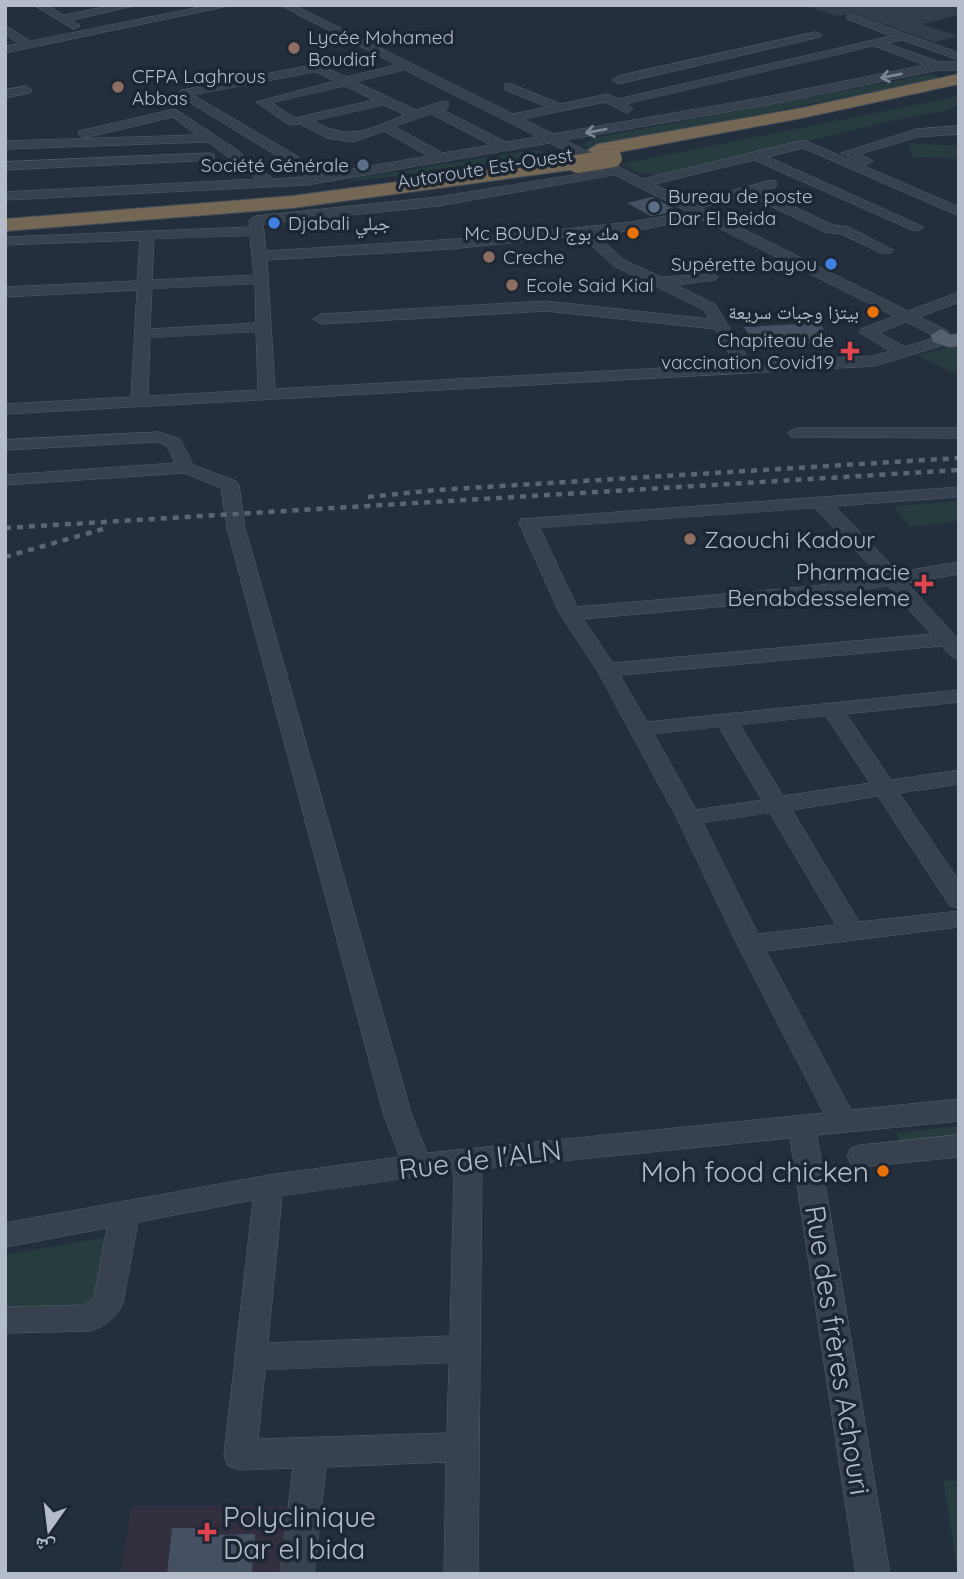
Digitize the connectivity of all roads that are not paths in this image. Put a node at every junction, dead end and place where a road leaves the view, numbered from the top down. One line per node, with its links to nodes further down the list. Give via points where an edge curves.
1 (39, 5): 8 (street)
2 (78, 5): 6 (street)
3 (133, 5): 6 (street)
4 (285, 5): 19 (street)
5 (223, 6): 11 (street)
6 (92, 13): 8 (street)
7 (851, 17): 13 (street)
8 (62, 19): 11 (street)
9 (796, 27): 12 (street)
10 (6, 29): 15 (street)
11 (85, 34): 15 (street)
12 (816, 35): 16 (street); 24 (street)
13 (904, 36): 14 (street); 18 (street)
14 (876, 43): 16 (street); 20 (street)
15 (29, 46): 17 (street)
16 (850, 48): 22 (street)
17 (5, 50)
18 (959, 57)
19 (407, 66): 25 (street); 33 (street)
20 (938, 66): 21 (street); 36 (street, one-way to 36)
21 (959, 66)
22 (714, 79): 32 (street); 36 (street)
23 (959, 79): 56 (highway, Autoroute Est-Ouest)
24 (618, 80): 26 (street); 32 (street)
25 (345, 81): 35 (street); 42 (street, via 262,100 289,121); 60 (street, via 317,68 182,94 292,159)
26 (605, 83)
27 (509, 87): 34 (street)
28 (959, 89): 56 (highway, Autoroute Est-Ouest)
29 (26, 90): 31 (street)
30 (565, 93): 34 (street)
31 (5, 94)
32 (648, 94): 37 (street)
33 (471, 97): 39 (street); 41 (street)
34 (539, 99): 38 (street)
35 (384, 101): 40 (street); 42 (street)
36 (766, 101): 43 (street)
37 (617, 103): 38 (street, via 607,98); 43 (street)
38 (560, 108): 41 (street)
39 (432, 109): 40 (street); 51 (street)
40 (416, 116): 45 (street)
41 (512, 118): 52 (street)
42 (303, 121): 49 (street, via 327,134)
43 (648, 121): 52 (street, one-way to 52)
44 (68, 124): 47 (street)
45 (386, 127): 49 (street); 55 (street)
46 (959, 130): 66 (street, via 917,133 848,153)
47 (87, 138): 48 (street); 48 (street, via 175,113); 50 (street); 59 (street)
48 (209, 138): 62 (street)
49 (353, 138): 57 (street)
50 (5, 145)
51 (505, 147): 52 (street); 55 (street)
52 (564, 153): 56 (highway, Autoroute Est-Ouest, bridge); 56 (street); 69 (highway, Autoroute Est-Ouest, via 485,169 278,196); 70 (highway, Autoroute Est-Ouest, via 439,185 199,212)
53 (754, 155): 61 (street); 68 (street, via 807,144); 72 (street)
54 (209, 157): 59 (street)
55 (441, 158): 57 (street)
56 (609, 160): 61 (street); 71 (street, via 555,186)
57 (400, 164): 60 (street)
58 (5, 166): 59 (street)
59 (84, 177): 62 (street); 65 (street)
60 (315, 179): 62 (street)
61 (642, 183): 67 (street)
62 (271, 184)
63 (771, 184): 64 (street)
64 (747, 190): 67 (street); 78 (street)
65 (5, 196)
66 (959, 201)
67 (694, 210): 73 (street, via 664,228); 87 (street)
68 (959, 212)
69 (5, 216)
70 (5, 225)
71 (257, 225): 74 (street); 79 (street)
72 (917, 228)
73 (585, 232): 75 (street); 77 (street)
74 (147, 235): 76 (street); 82 (street)
75 (553, 235): 77 (street); 79 (street)
76 (5, 241)
77 (602, 249): 83 (street)
78 (886, 250)
79 (259, 256): 80 (street)
80 (261, 276): 82 (street); 90 (street)
81 (710, 277): 83 (street)
82 (145, 282): 84 (street); 85 (street); 91 (street)
83 (662, 282): 89 (street, via 710,307)
84 (5, 286)
85 (5, 292)
86 (959, 297): 87 (street)
87 (906, 316): 92 (street); 93 (street, via 867,332)
88 (321, 319): 89 (street, via 547,306)
89 (722, 325): 94 (street)
90 (264, 327): 91 (street); 95 (street)
91 (142, 334): 96 (street)
92 (954, 338): 93 (street)
93 (905, 354): 94 (street, via 875,361)
94 (746, 368): 95 (street)
95 (267, 389): 96 (street)
96 (139, 396): 97 (street); 98 (street)
97 (5, 397)
98 (5, 409)
99 (797, 433): 100 (street)
100 (959, 433)
101 (5, 445): 102 (street, via 159,437 174,443)
102 (186, 468): 103 (street); 129 (street, via 230,485 236,528 398,1116)
103 (5, 480)
104 (959, 492): 105 (street)
105 (820, 502): 107 (street); 108 (street, via 530,521)
106 (959, 568): 107 (street)
107 (893, 579): 108 (street, via 815,592); 109 (street)
108 (570, 614): 110 (street)
109 (953, 644): 110 (street)
110 (607, 670): 114 (street)
111 (959, 696): 112 (street)
112 (833, 711): 113 (street); 116 (street)
113 (726, 721): 114 (street); 117 (street)
114 (641, 729): 118 (street)
115 (959, 777): 116 (street)
116 (884, 790): 117 (street); 119 (street)
117 (777, 805): 118 (street); 121 (street)
118 (689, 818): 122 (street)
119 (959, 900)
120 (959, 919): 121 (street)
121 (851, 931): 122 (street)
122 (750, 944): 124 (street)
123 (959, 1110): 124 (street, Rue de l'ALN)
124 (843, 1122): 125 (street, Rue de l'ALN)
125 (802, 1126): 128 (street, Rue de l'ALN); 140 (street, Rue des frères Achouri)
126 (957, 1149): 127 (street)
127 (861, 1156)
128 (468, 1159): 129 (street, Rue de l'ALN); 134 (street)
129 (418, 1166): 130 (street, Rue de l'ALN)
130 (268, 1186): 131 (street, Rue de l'ALN); 135 (street)
131 (125, 1212): 132 (street, Rue de l'ALN); 133 (street, via 108,1303 91,1318)
132 (5, 1235)
133 (5, 1320)
134 (466, 1349): 135 (street); 136 (street)
135 (250, 1357): 137 (street, via 240,1455)
136 (463, 1447): 137 (street); 139 (street)
137 (311, 1454): 138 (street)
138 (297, 1574)
139 (461, 1574)
140 (873, 1574)

